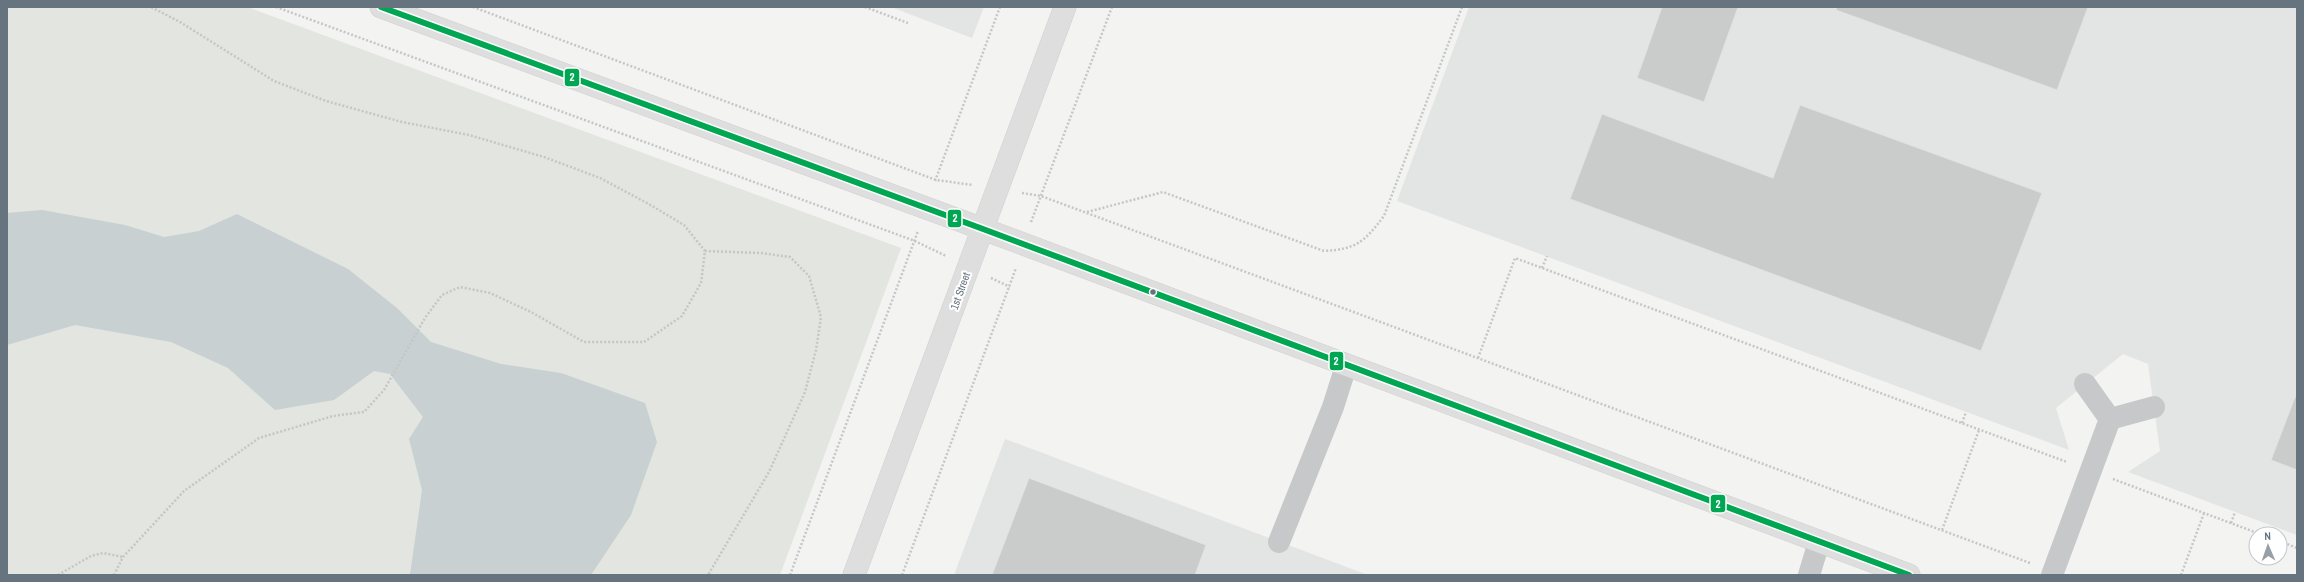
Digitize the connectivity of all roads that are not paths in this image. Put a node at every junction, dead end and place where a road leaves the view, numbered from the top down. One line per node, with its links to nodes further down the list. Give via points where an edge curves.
1 (381, 7): 3 (main road)
2 (1065, 7): 3 (main road, 1st Street)
3 (982, 229): 4 (main road); 11 (main road, 1st Street)
4 (1346, 366): 8 (lane, via 1333,407); 9 (main road)
5 (2085, 384): 7 (lane)
6 (2154, 407): 7 (lane)
7 (2110, 419): 10 (lane)
8 (1279, 542)
9 (1819, 542): 12 (lane); 13 (main road)
10 (2053, 573)
11 (854, 575)
12 (1809, 575)
13 (1909, 575)

